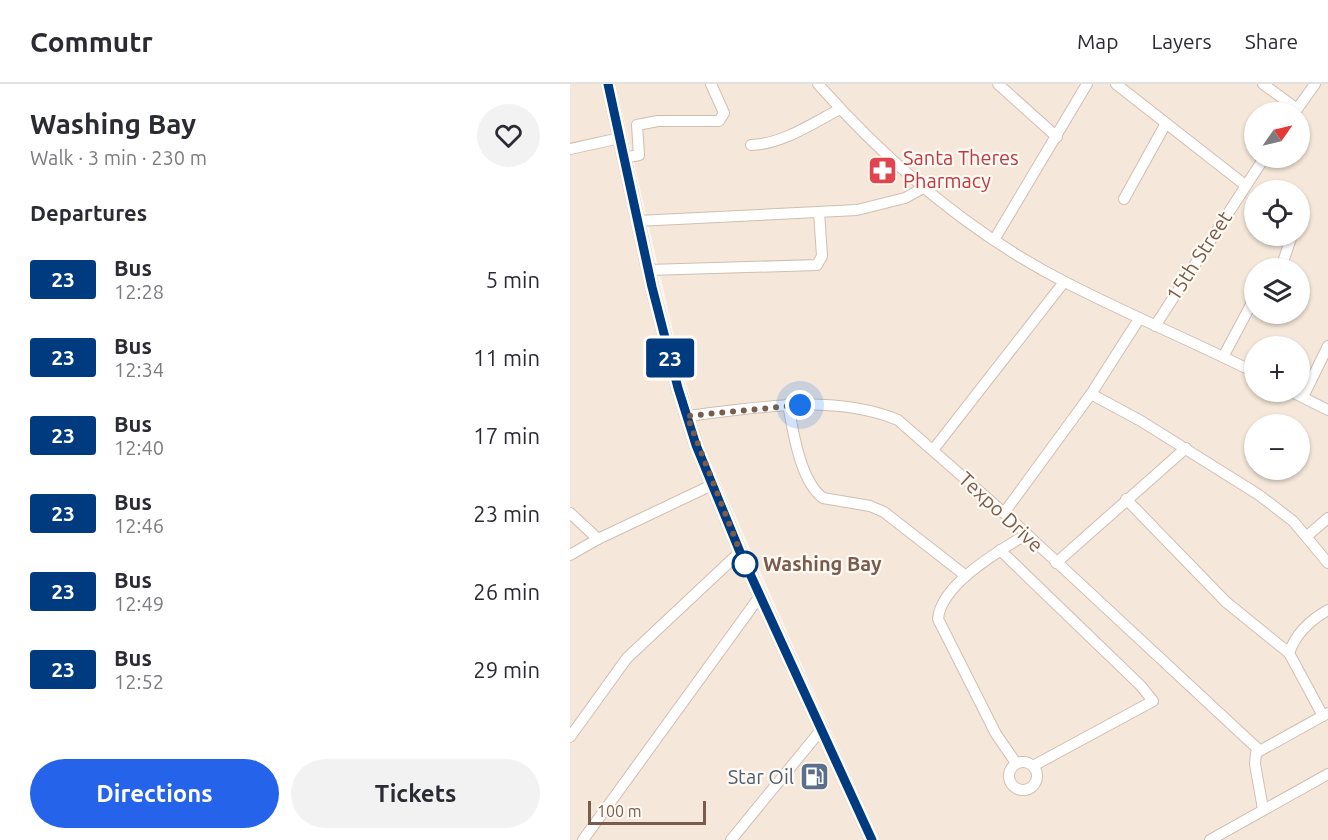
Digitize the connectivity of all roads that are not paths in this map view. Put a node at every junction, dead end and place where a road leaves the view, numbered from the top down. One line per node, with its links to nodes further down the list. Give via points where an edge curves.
1 (608, 84): 14 (main road)
2 (711, 84): 17 (street, via 724,113 719,121 637,125 639,155)
3 (818, 84): 11 (street)
4 (998, 84): 13 (street)
5 (1087, 84): 13 (street)
6 (1116, 84): 12 (street)
7 (1263, 84): 9 (street)
8 (1315, 84): 10 (street)
9 (1285, 102)
10 (1302, 102)
11 (840, 109): 15 (street, via 785,137); 20 (street)
12 (1165, 125): 18 (street); 21 (street)
13 (1057, 137): 24 (street)
14 (620, 138): 16 (street); 17 (main road)
15 (752, 146)
16 (570, 149)
17 (624, 158): 23 (main road)
18 (1244, 184)
19 (1244, 187): 29 (street, 15th Street)
20 (923, 188): 22 (street, via 882,205); 24 (street)
21 (1124, 199)
22 (819, 212): 23 (street); 25 (street, via 822,256 817,265)
23 (637, 221): 25 (main road)
24 (994, 240): 26 (street)
25 (648, 270): 38 (main road)
26 (1064, 282): 28 (street); 40 (street)
27 (1244, 318): 31 (street)
28 (1139, 319): 29 (street); 34 (street)
29 (1155, 326): 31 (street)
30 (1328, 346): 33 (street)
31 (1223, 357): 32 (street)
32 (1244, 367)
33 (1310, 383)
34 (1091, 394): 39 (street); 44 (street)
35 (1310, 401): 37 (street)
36 (788, 404): 38 (street, Texpo Drive); 40 (street, Texpo Drive, via 884,415 898,420); 54 (street, via 806,475 817,494 884,512)
37 (1328, 410)
38 (687, 416): 41 (main road)
39 (1186, 448): 42 (street); 47 (street, via 1278,508)
40 (933, 450): 44 (street, Texpo Drive)
41 (712, 485): 48 (street); 50 (main road)
42 (1126, 499): 52 (street); 57 (street, via 1226,602)
43 (570, 513): 48 (street)
44 (1004, 513): 46 (street, Texpo Drive)
45 (1328, 518): 47 (street)
46 (1027, 534): 49 (street); 52 (street, Texpo Drive)
47 (1306, 536): 53 (street)
48 (598, 538): 51 (street)
49 (1000, 550): 54 (street); 63 (street, via 1153,701)
50 (740, 552): 55 (main road); 60 (street, via 627,658)
51 (570, 555)
52 (1056, 563): 61 (street, Texpo Drive)
53 (1328, 563)
54 (966, 576): 62 (street, via 945,598 938,619 996,734)
55 (760, 596): 59 (main road); 66 (street)
56 (1328, 610): 57 (street, via 1304,628)
57 (1289, 653): 58 (street)
58 (1326, 715): 61 (street)
59 (821, 730): 67 (street); 68 (main road)
60 (570, 737)
61 (1259, 750): 65 (street, via 1255,758)
62 (1016, 763): 63 (street); 63 (street, via 1009,775 1010,782 1019,789 1035,783)
63 (1033, 766)
64 (1328, 774): 65 (street)
65 (1263, 809): 69 (street)
66 (583, 840)
67 (731, 840)
68 (872, 840)
69 (1210, 840)

